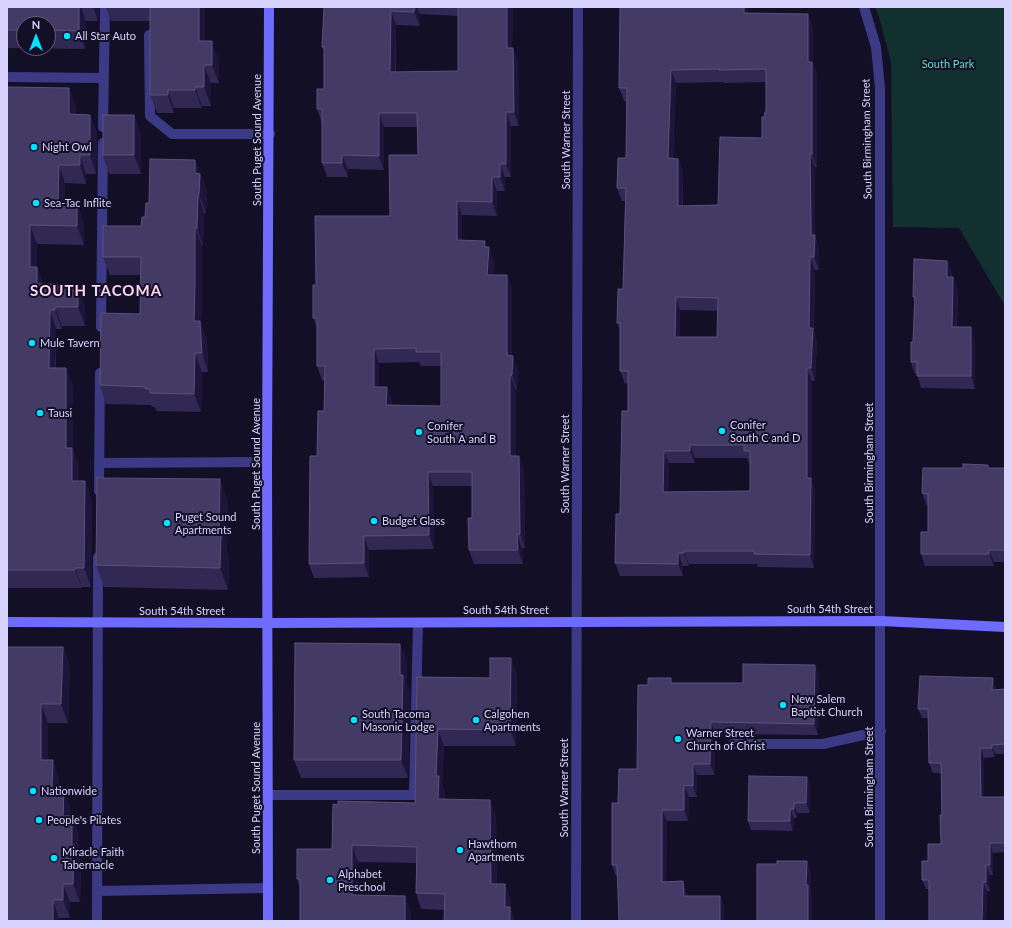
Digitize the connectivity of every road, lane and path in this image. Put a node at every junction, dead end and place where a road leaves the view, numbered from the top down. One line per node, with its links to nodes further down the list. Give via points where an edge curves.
1 (105, 7): 7 (street)
2 (269, 7): 8 (street, South Puget Sound Avenue)
3 (578, 7): 18 (street, South Warner Street)
4 (864, 7): 15 (street, South Birmingham Street, via 876,47 880,88)
5 (148, 35): 8 (street, via 150,116 172,134)
6 (7, 77): 7 (street)
7 (104, 78): 9 (street)
8 (270, 134): 11 (street, South Puget Sound Avenue)
9 (101, 337)
10 (100, 361): 12 (street)
11 (267, 462): 12 (street); 19 (street, South Puget Sound Avenue)
12 (99, 463): 13 (street)
13 (99, 503)
14 (98, 551): 17 (street)
15 (881, 621): 18 (street, South 54th Street); 21 (street, South 54th Street); 22 (street, South Birmingham Street)
16 (7, 622): 17 (street, South 54th Street)
17 (97, 622): 19 (street, South 54th Street); 26 (street)
18 (576, 622): 20 (street, South 54th Street); 29 (street, South Warner Street)
19 (268, 623): 20 (street, South 54th Street); 24 (street, South Puget Sound Avenue)
20 (418, 623): 24 (street, via 414,795)
21 (1005, 627)
22 (881, 731): 23 (street, via 823,744); 30 (street, South Birmingham Street)
23 (733, 744)
24 (268, 795): 25 (street, South Puget Sound Avenue)
25 (268, 888): 26 (street); 28 (street, South Puget Sound Avenue)
26 (97, 891): 27 (street)
27 (96, 921)
28 (268, 921)
29 (576, 921)
30 (880, 921)

